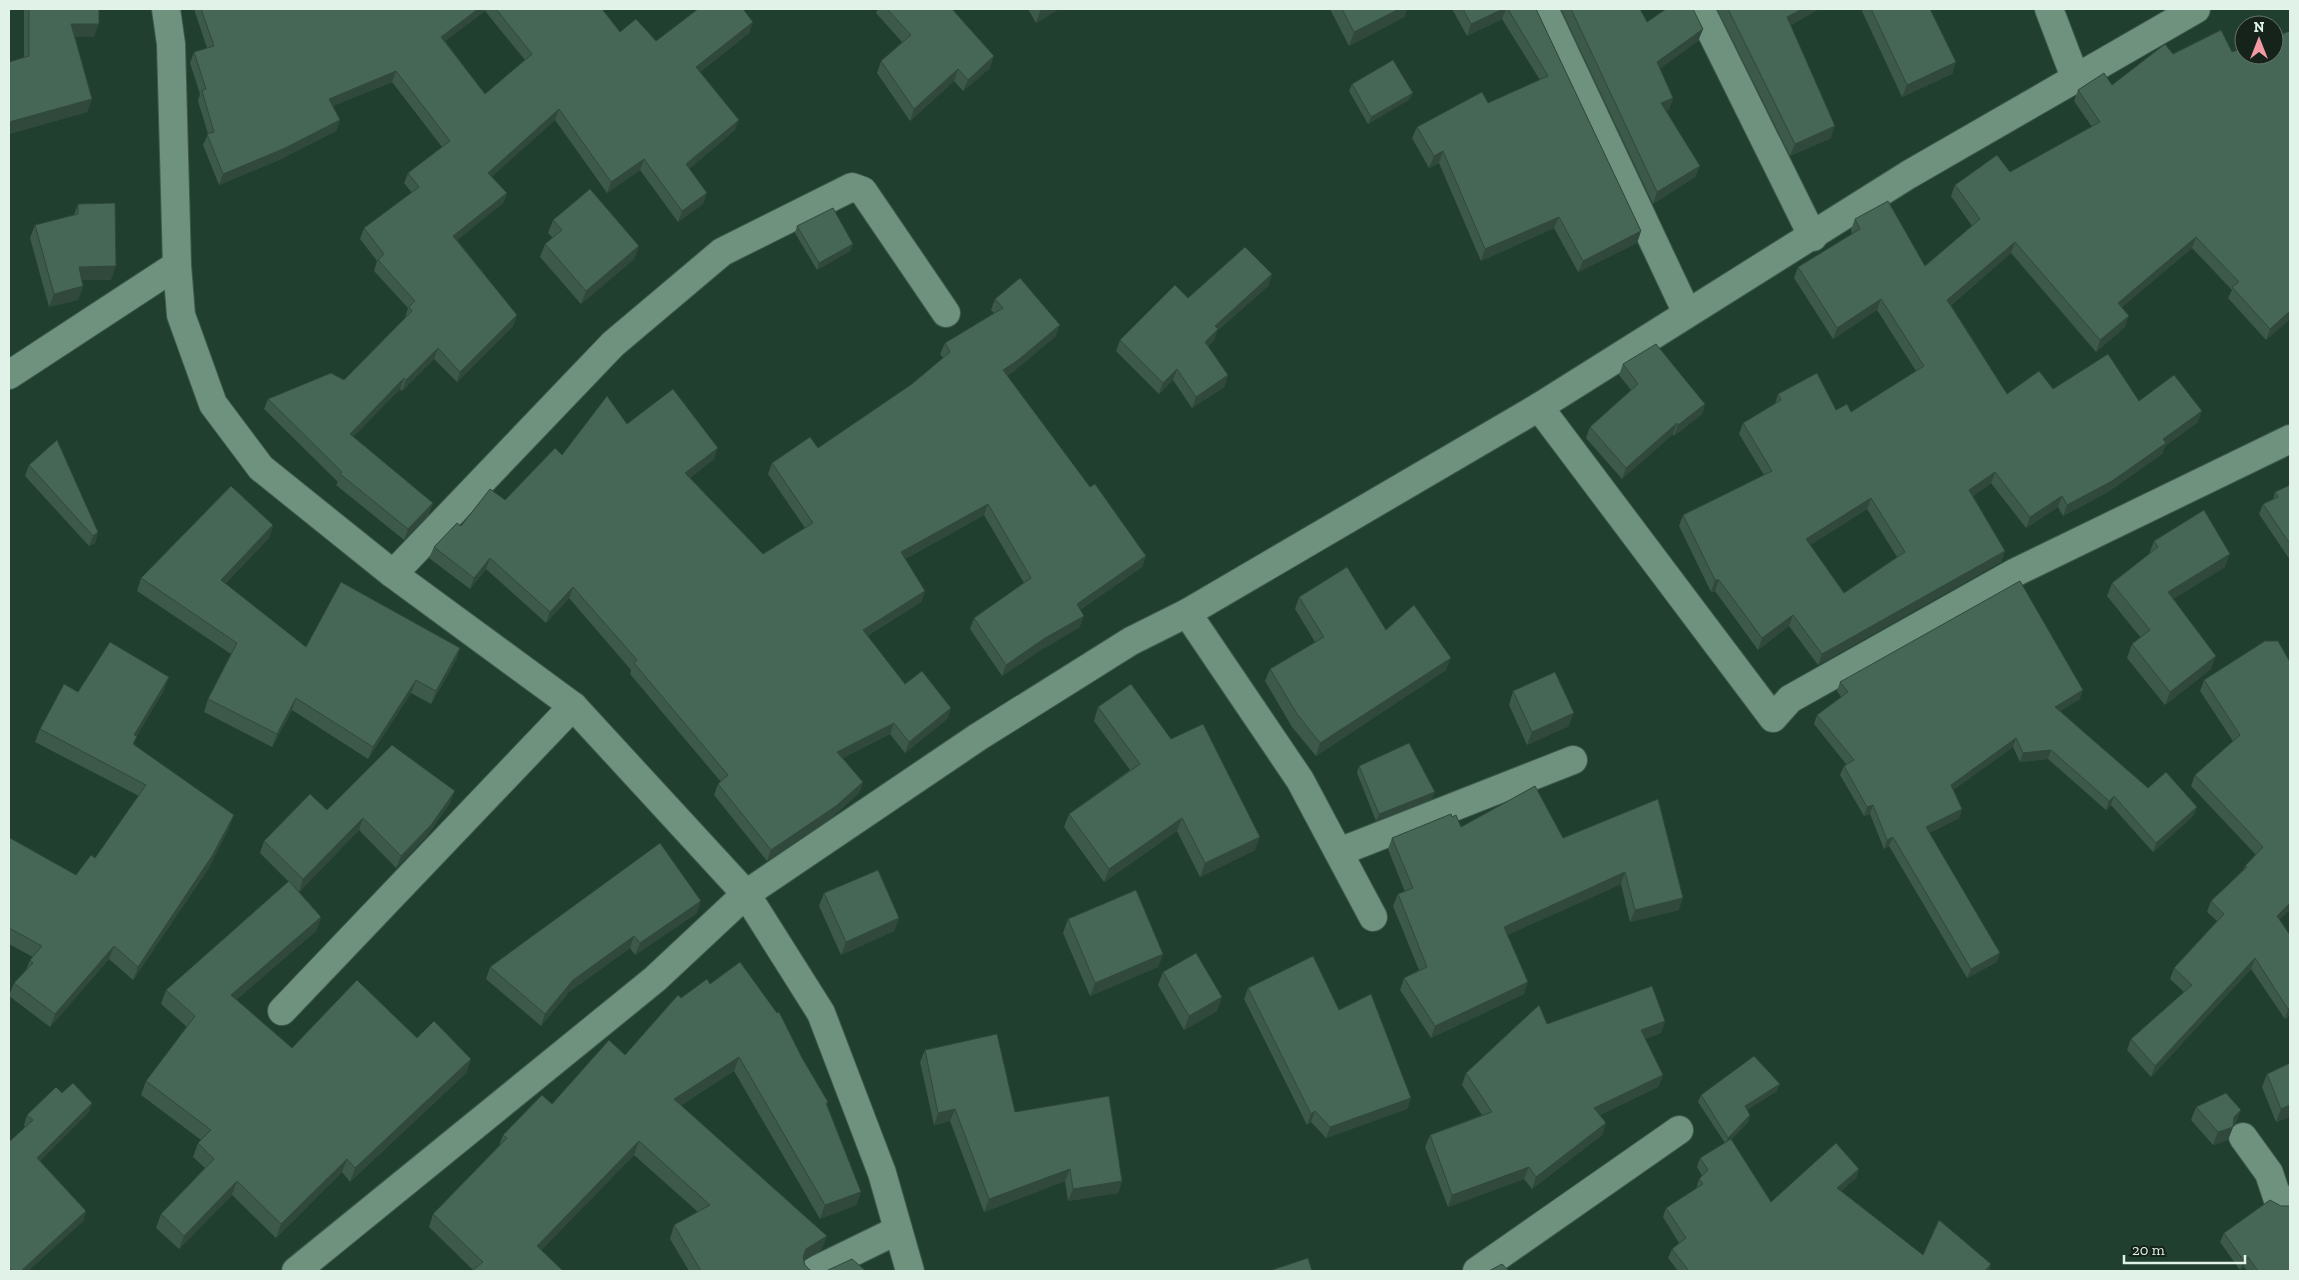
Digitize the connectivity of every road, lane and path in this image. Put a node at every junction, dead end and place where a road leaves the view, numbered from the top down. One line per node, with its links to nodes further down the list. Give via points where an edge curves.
1 (166, 9): 8 (street, via 171,44)
2 (1544, 9): 10 (street)
3 (1700, 9): 7 (street)
4 (2049, 9): 6 (street)
5 (2196, 9): 6 (street)
6 (2076, 80): 7 (street, via 1908,175)
7 (1813, 236): 10 (street)
8 (177, 265): 11 (street); 14 (street, via 181,315 213,404 261,468)
9 (946, 312): 14 (street, via 863,192 852,187 722,252 613,344)
10 (1687, 313): 12 (street)
11 (9, 375)
12 (1539, 407): 13 (street, via 1773,718 1790,699 2014,573); 15 (street)
13 (2290, 439)
14 (393, 574): 16 (street)
15 (1187, 613): 18 (street, via 1300,780); 19 (street, via 1131,641 986,732)
16 (574, 706): 19 (street); 21 (street)
17 (1573, 760): 18 (street)
18 (1339, 852): 20 (street)
19 (746, 894): 25 (street, via 821,1013 882,1173); 26 (street, via 655,979)
20 (1373, 917)
21 (282, 1011)
22 (1679, 1130): 29 (street)
23 (2242, 1137): 24 (street, via 2269,1174 2278,1200)
24 (2290, 1200)
25 (898, 1230): 27 (street); 28 (street)
26 (296, 1271)
27 (814, 1271)
28 (910, 1271)
29 (1477, 1271)

